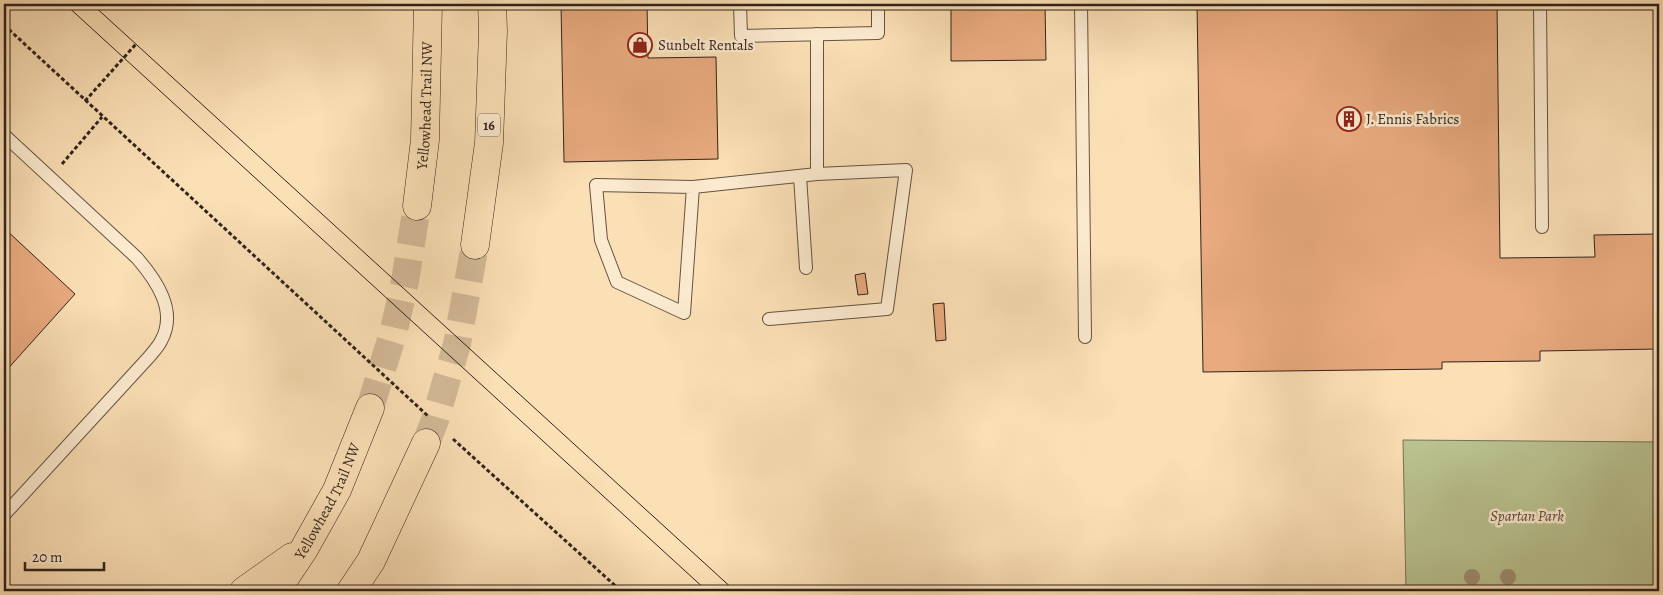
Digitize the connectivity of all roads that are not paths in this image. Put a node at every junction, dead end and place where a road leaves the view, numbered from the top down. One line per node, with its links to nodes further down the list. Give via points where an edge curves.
1 (428, 4): 12 (highway, Yellowhead Trail NW, via 425,140)
2 (492, 4): 14 (highway, 16, via 489,143)
3 (740, 4): 7 (lane, via 741,36)
4 (878, 4): 7 (lane, via 878,33)
5 (1081, 4): 17 (lane)
6 (1540, 4): 13 (lane)
7 (817, 34): 9 (lane)
8 (4, 135): 20 (lane, via 148,270 160,288 167,322 162,340 149,357)
9 (818, 174): 10 (lane); 16 (lane, via 906,170 887,309)
10 (800, 176): 11 (lane); 15 (lane)
11 (693, 187): 11 (lane, via 596,185 601,240 617,282 684,313)
12 (417, 206)
13 (1542, 227)
14 (475, 244)
15 (806, 268)
16 (768, 319)
17 (1085, 337)
18 (370, 408): 21 (highway, Yellowhead Trail NW, via 337,490)
19 (435, 432): 22 (highway)
20 (4, 515)
21 (304, 550): 23 (highway); 24 (highway, Yellowhead Trail NW)
22 (371, 561): 25 (highway); 26 (highway)
23 (244, 591)
24 (276, 591)
25 (351, 591)
26 (356, 591)

